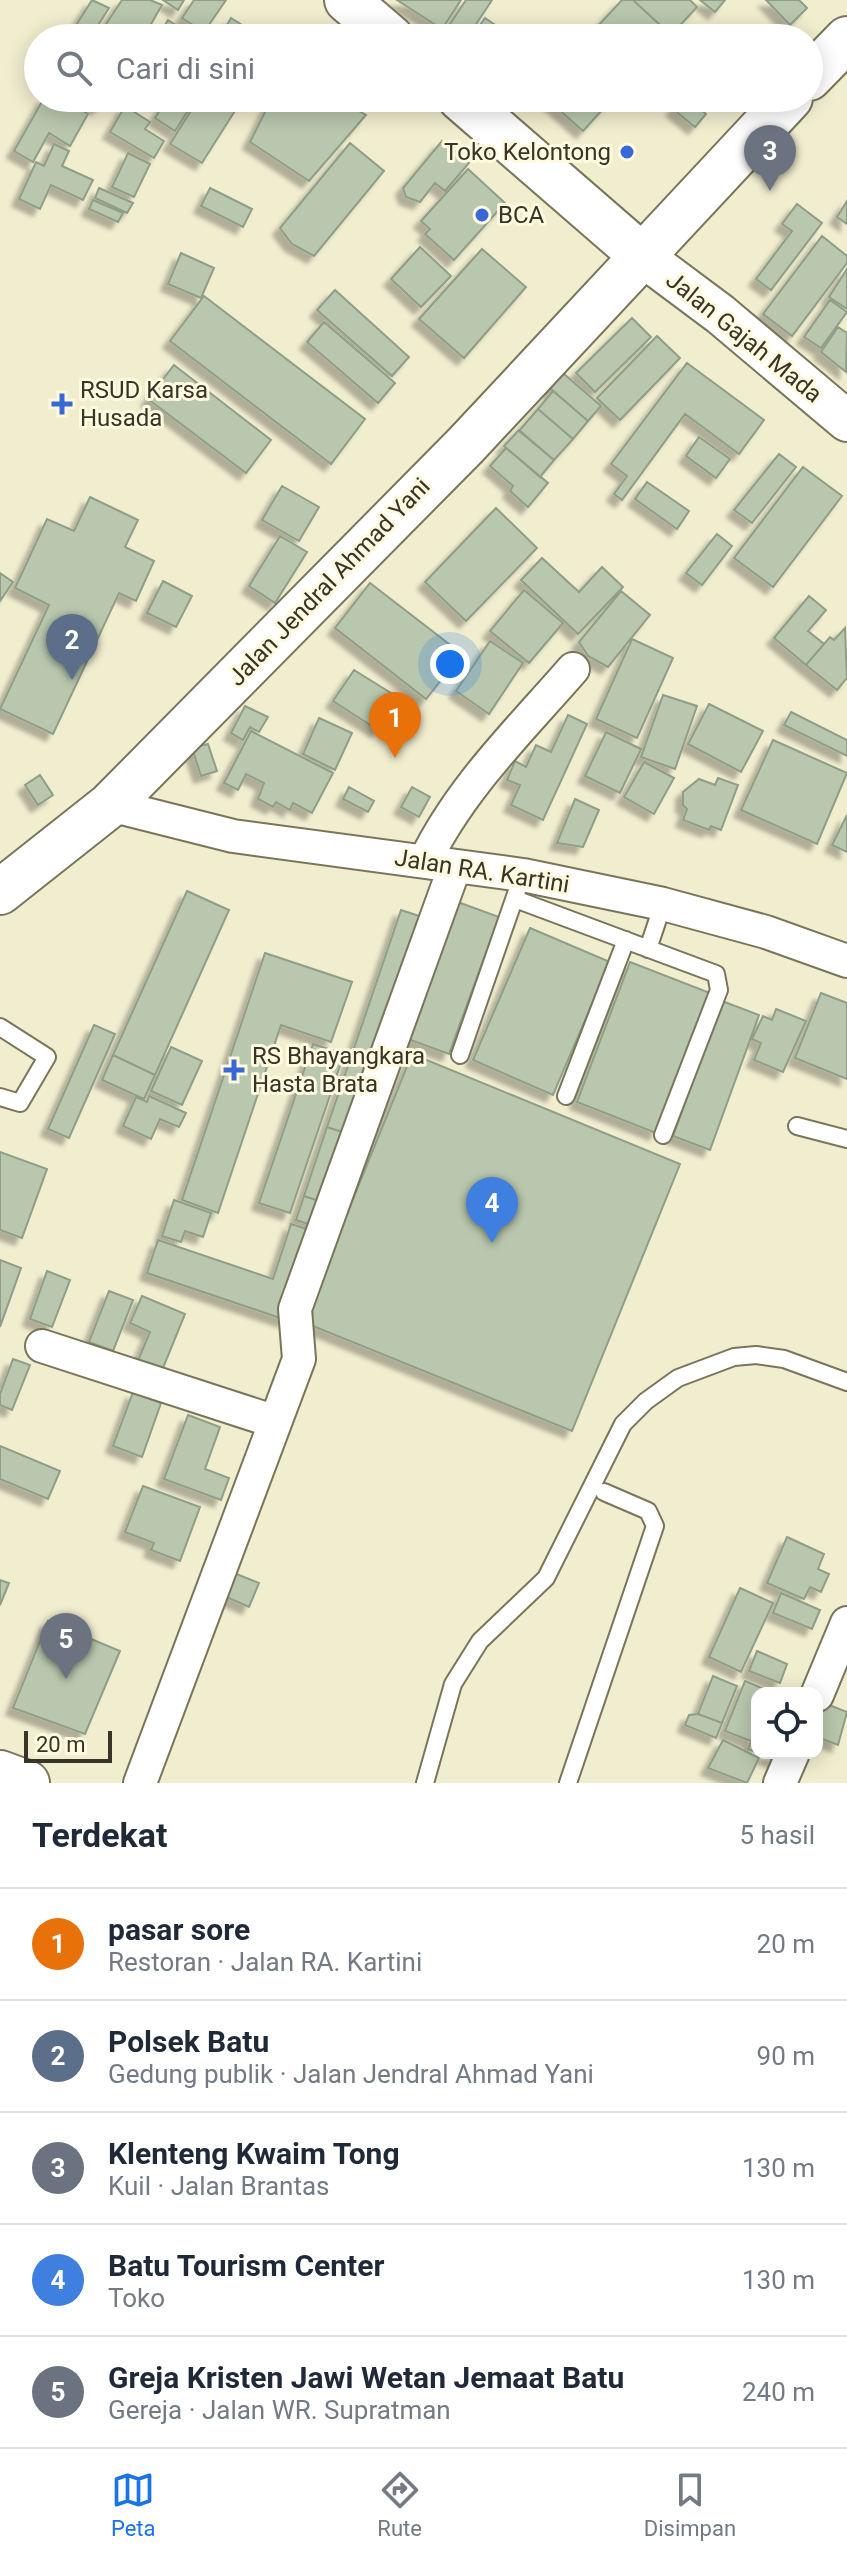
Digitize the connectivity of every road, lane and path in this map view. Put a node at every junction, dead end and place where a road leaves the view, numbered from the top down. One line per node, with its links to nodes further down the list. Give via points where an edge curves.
1 (347, 0): 2 (main road)
2 (375, 24)
3 (847, 39): 4 (main road)
4 (823, 64)
5 (476, 112): 7 (main road)
6 (777, 112): 7 (main road, Jalan Jendral Ahmad Yani)
7 (641, 255): 8 (street, Jalan Gajah Mada); 10 (main road, Jalan Jendral Ahmad Yani, via 466,445)
8 (847, 421)
9 (573, 669): 11 (street, via 474,782 440,830)
10 (110, 805): 11 (street, Jalan RA. Kartini, via 233,836); 13 (main road, Jalan Jendral Ahmad Yani)
11 (440, 863): 12 (street, Jalan RA. Kartini); 27 (street, via 295,1309 299,1359)
12 (519, 887): 14 (street, Jalan RA. Kartini); 15 (lane); 19 (lane)
13 (0, 892)
14 (663, 904): 16 (lane); 17 (street, Jalan RA. Kartini)
15 (626, 940): 16 (lane); 20 (lane)
16 (648, 949): 23 (lane, via 716,974 720,981)
17 (847, 961)
18 (0, 1027): 21 (lane, via 47,1057 20,1103)
19 (460, 1055)
20 (566, 1096)
21 (0, 1097)
22 (797, 1126): 24 (lane)
23 (663, 1135)
24 (847, 1139)
25 (42, 1346): 27 (street)
26 (847, 1382): 35 (lane, via 784,1359 734,1357 678,1378 646,1401 623,1424 546,1578 480,1641 453,1684)
27 (273, 1421): 34 (street)
28 (604, 1492): 36 (lane, via 648,1511 655,1526)
29 (847, 1623): 30 (street)
30 (820, 1687)
31 (790, 1759): 37 (street)
32 (0, 1773): 33 (main road)
33 (27, 1783)
34 (140, 1783)
35 (425, 1783)
36 (568, 1783)
37 (780, 1783)

